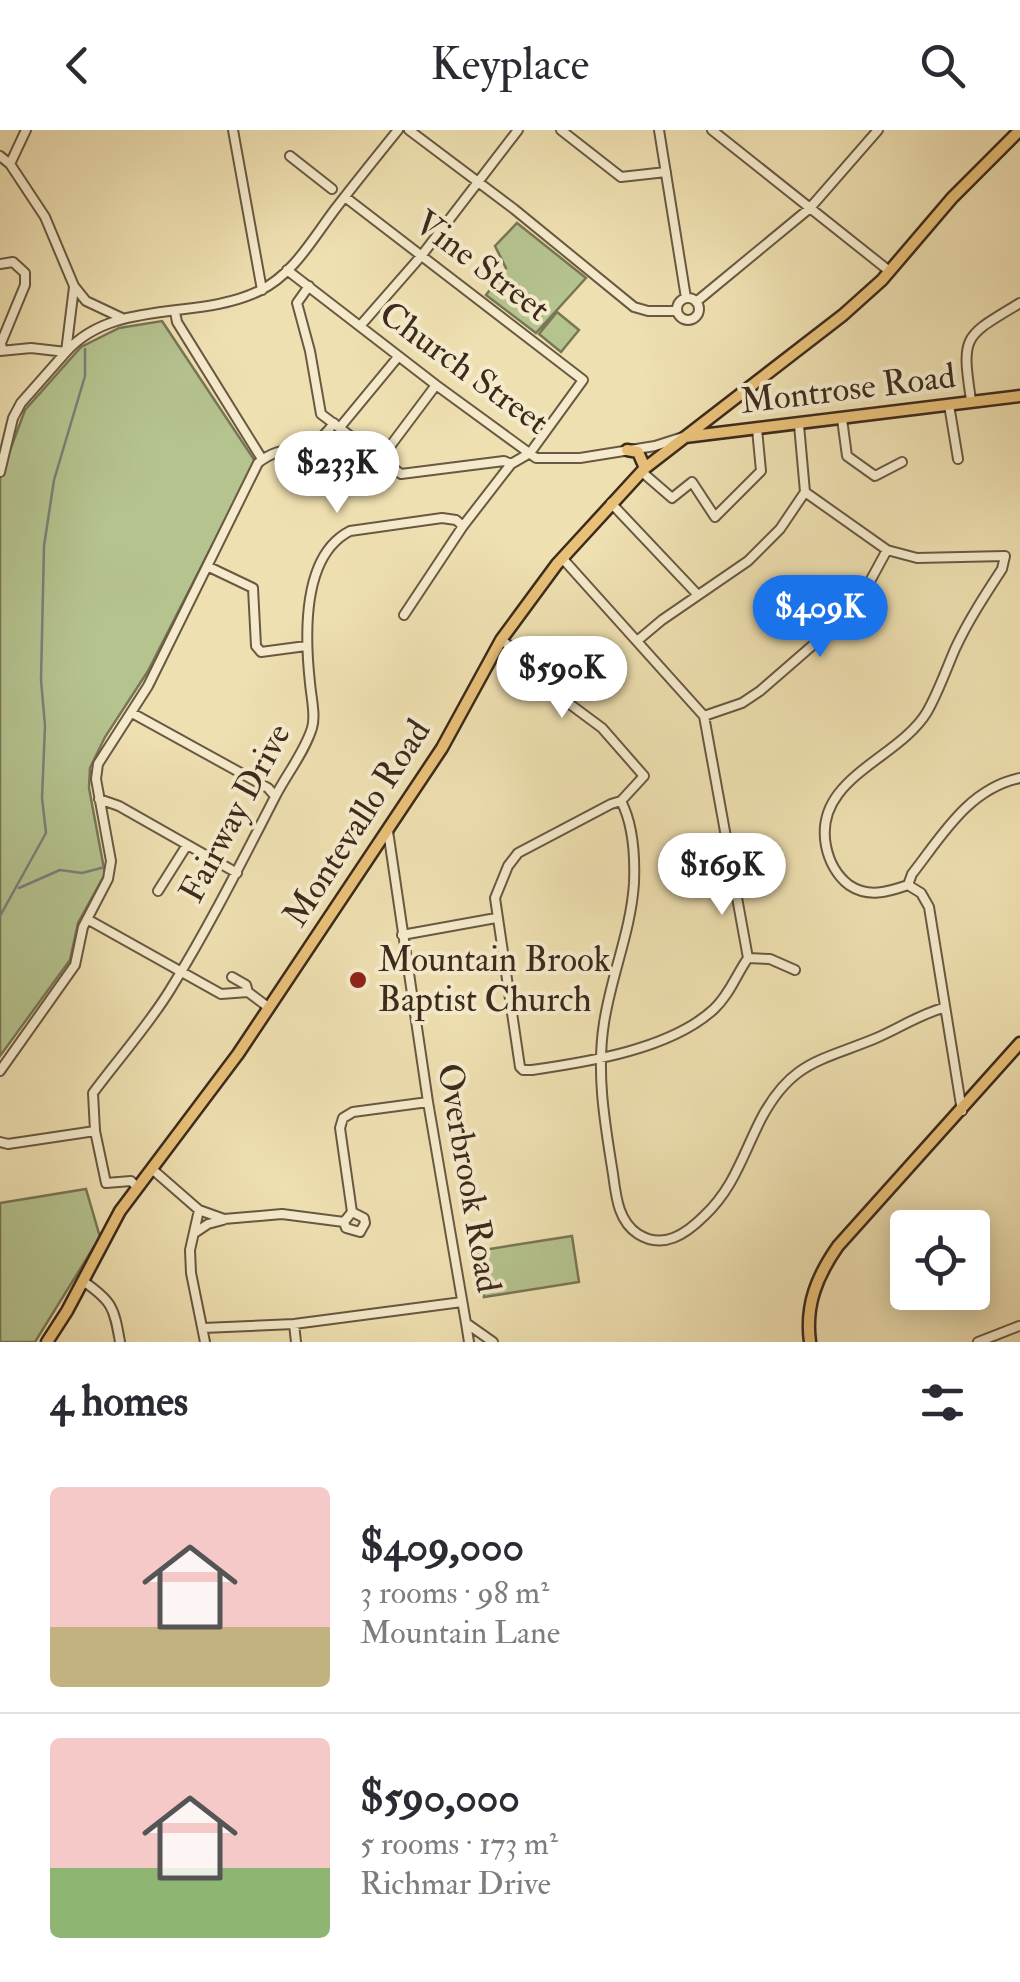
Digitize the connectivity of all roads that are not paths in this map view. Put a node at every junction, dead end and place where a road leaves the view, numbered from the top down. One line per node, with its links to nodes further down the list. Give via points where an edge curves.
1 (26, 130): 15 (street)
2 (233, 130): 27 (street)
3 (398, 130): 19 (street)
4 (408, 130): 17 (street)
5 (518, 130): 17 (street)
6 (561, 130): 16 (street, via 622,177)
7 (659, 130): 16 (street)
8 (712, 130): 20 (street)
9 (861, 130): 12 (street)
10 (878, 130): 12 (street)
11 (1020, 130): 24 (main road, Montevallo Road)
12 (870, 138): 20 (street)
13 (0, 156): 15 (street)
14 (290, 156): 18 (street)
15 (10, 164): 25 (street, via 45,217)
16 (666, 172): 28 (street)
17 (478, 182): 21 (street); 31 (street, via 634,307)
18 (332, 189)
19 (345, 197): 21 (street, Vine Street); 23 (street)
20 (810, 208): 24 (street); 29 (street)
21 (422, 255): 34 (street); 50 (street, Vine Street, via 583,380)
22 (0, 264): 35 (street, via 22,269 26,285)
23 (287, 270): 26 (street, Church Street); 27 (street)
24 (888, 270): 42 (main road, Montevallo Road, via 843,315)
25 (74, 286): 33 (street); 36 (street)
26 (309, 286): 34 (street, Church Street); 44 (street, via 297,303 318,407)
27 (262, 290): 32 (street)
28 (686, 298): 29 (street); 31 (street)
29 (696, 302): 31 (street, via 694,318 683,319)
30 (1020, 303): 40 (street, via 969,337 964,357)
31 (677, 311)
32 (176, 312): 33 (street); 53 (street)
33 (122, 318): 36 (street, via 84,335)
34 (360, 326): 37 (street, Church Street)
35 (1, 350): 36 (street)
36 (66, 352): 57 (street, via 13,418)
37 (398, 356): 38 (street, Church Street); 44 (street)
38 (436, 386): 50 (street, Church Street); 51 (street)
39 (1020, 396): 40 (main road, Montrose Road)
40 (971, 400): 41 (main road, Montrose Road)
41 (950, 405): 43 (main road, Montrose Road); 52 (street)
42 (718, 413): 47 (main road); 48 (main road, Montevallo Road)
43 (842, 419): 45 (main road, Montrose Road); 54 (street, via 847,456 875,476)
44 (337, 425): 51 (street); 53 (street, via 315,446)
45 (799, 425): 46 (main road, Montrose Road); 58 (street)
46 (757, 429): 47 (main road, Montrose Road); 56 (street, via 760,471 716,517 692,482 672,498)
47 (726, 432): 48 (main road, Montrose Road)
48 (684, 437): 49 (street, Church Street); 56 (main road, Montevallo Road)
49 (628, 450): 50 (street, Church Street, via 546,460); 56 (main road, via 638,452)
50 (530, 453): 55 (street)
51 (382, 456): 55 (street, via 401,474)
52 (958, 458)
53 (262, 460): 63 (street)
54 (902, 462)
55 (511, 464): 60 (street)
56 (643, 470): 59 (main road, Montevallo Road)
57 (0, 472)
58 (804, 492): 61 (street); 64 (street, via 780,530)
59 (612, 503): 62 (main road, Montevallo Road); 64 (street)
60 (463, 526): 65 (street); 68 (street, Fairway Drive, via 442,518 338,537 309,592)
61 (888, 550): 70 (street, via 844,618 760,692); 78 (street, via 917,558 1004,556 928,710 841,788 826,820 827,850 844,882 866,892)
62 (563, 559): 66 (main road, Montevallo Road); 67 (street)
63 (209, 567): 68 (street, via 253,588 261,652); 69 (street)
64 (698, 595): 67 (street)
65 (404, 615)
66 (501, 640): 74 (street, via 602,728 644,776); 75 (main road, Montevallo Road)
67 (638, 640): 70 (street)
68 (306, 646): 72 (street, Fairway Drive, via 313,728)
69 (132, 712): 72 (street); 73 (street, via 98,764)
70 (704, 716): 83 (street)
71 (1020, 778): 78 (street, via 977,797 958,814)
72 (275, 796): 77 (street, Fairway Drive)
73 (99, 799): 76 (street); 80 (street, via 111,868)
74 (622, 802): 81 (street, via 518,853 501,879); 91 (street, via 634,884)
75 (388, 831): 82 (street, Overbrook Road); 88 (main road, Montevallo Road)
76 (187, 845): 77 (street); 79 (street)
77 (237, 873): 84 (street, Fairway Drive)
78 (908, 885): 89 (street, via 929,907)
79 (158, 890)
80 (87, 918): 84 (street); 92 (street, via 71,973)
81 (496, 918): 82 (street); 91 (street, via 523,1070)
82 (402, 935): 93 (street, Overbrook Road)
83 (748, 958): 85 (street, via 770,958); 91 (street, via 712,1011 689,1027)
84 (180, 970): 87 (street, via 221,994); 95 (street, Fairway Drive, via 93,1094)
85 (794, 970)
86 (232, 977): 87 (street)
87 (248, 992): 88 (street)
88 (268, 1007): 97 (main road, Montevallo Road)
89 (943, 1008): 91 (street, via 796,1072 762,1116 728,1189 682,1235 666,1241 650,1241 624,1221 603,1120); 94 (street)
90 (1020, 1043): 94 (main road)
91 (602, 1060)
92 (0, 1071)
93 (428, 1102): 100 (street, via 353,1112 340,1122); 105 (street, Overbrook Road)
94 (962, 1111): 116 (main road, via 819,1272 807,1322)
95 (95, 1130): 96 (street); 98 (street, Fairway Drive, via 106,1183)
96 (0, 1142)
97 (152, 1168): 98 (main road, Montevallo Road); 99 (street)
98 (137, 1186): 104 (main road, Montevallo Road)
99 (198, 1210): 101 (street); 103 (street)
100 (352, 1212): 102 (street); 102 (street, via 364,1218 360,1232)
101 (224, 1220): 102 (street, via 282,1214); 103 (street)
102 (344, 1222)
103 (196, 1232): 109 (street, via 191,1273)
104 (82, 1281): 110 (main road, Montevallo Road); 111 (street, via 107,1298)
105 (462, 1302): 106 (street, Overbrook Road); 107 (street)
106 (466, 1322): 114 (street); 115 (street, Overbrook Road)
107 (294, 1324): 109 (street); 113 (street)
108 (1019, 1326): 117 (street)
109 (204, 1328): 112 (street)
110 (47, 1342)
111 (120, 1342)
112 (206, 1342)
113 (296, 1342)
114 (468, 1342)
115 (493, 1342)
116 (810, 1342)
117 (978, 1342)

